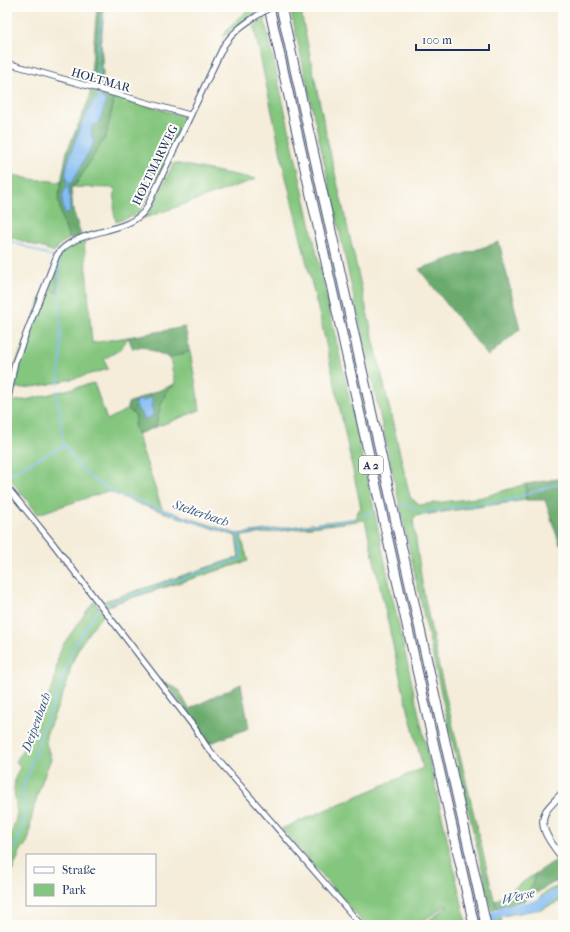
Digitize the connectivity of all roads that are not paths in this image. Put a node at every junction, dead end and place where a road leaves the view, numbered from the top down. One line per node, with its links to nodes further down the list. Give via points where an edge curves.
1 (270, 7): 4 (street, HOLTMARWEG, bridge, via 232,34 224,45); 11 (highway, A 2)
2 (281, 7): 10 (highway, A 2)
3 (7, 63): 4 (street, HOLTMAR)
4 (190, 115): 5 (street, HOLTMARWEG, via 142,214 131,221 70,242 57,255 15,362)
5 (8, 393): 6 (street, HOLTMARWEG)
6 (7, 405)
7 (7, 487): 12 (street, via 207,747)
8 (563, 792): 9 (street, via 546,811 542,823)
9 (563, 859)
10 (485, 922)
11 (473, 924)
12 (360, 925)

